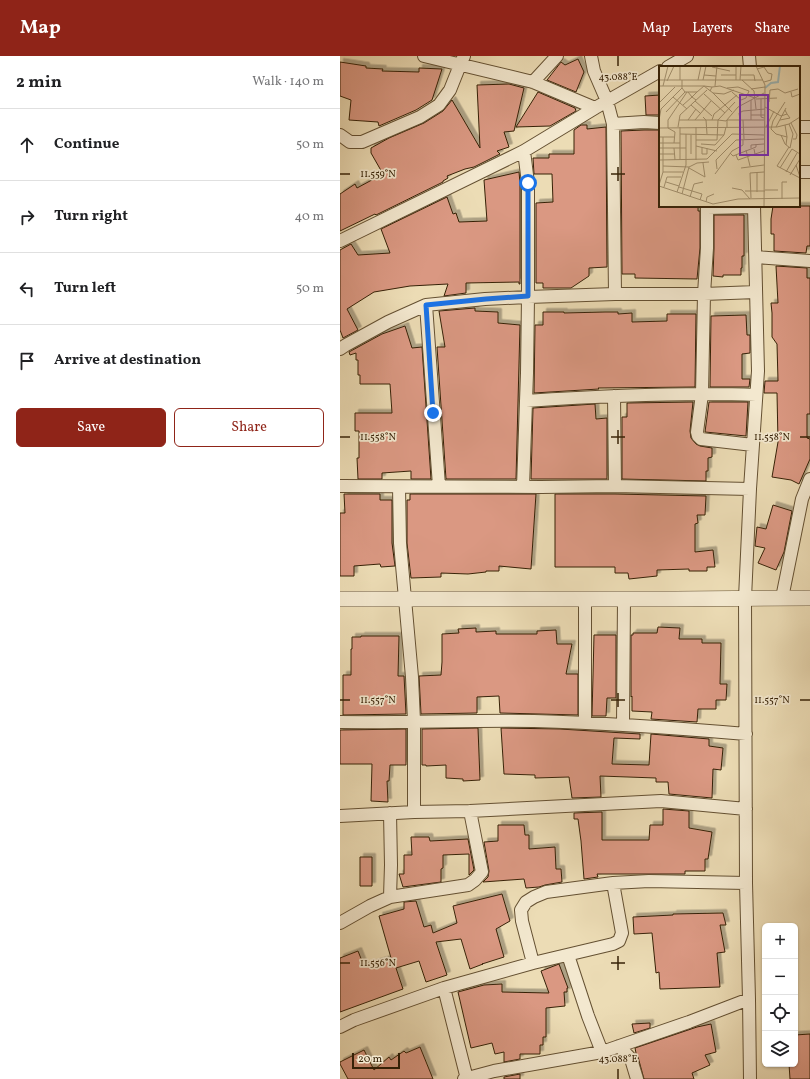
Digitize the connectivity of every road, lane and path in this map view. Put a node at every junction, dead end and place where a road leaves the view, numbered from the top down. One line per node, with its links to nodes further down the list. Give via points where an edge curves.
1 (424, 56): 6 (street)
2 (557, 56): 10 (street)
3 (591, 56): 11 (street, via 594,71)
4 (687, 56): 7 (street)
5 (749, 56): 8 (street)
6 (462, 60): 10 (street); 15 (street, via 450,90 438,105 420,117 362,142 350,142)
7 (670, 66)
8 (750, 66)
9 (659, 72): 11 (street)
10 (533, 82): 12 (street)
11 (607, 101): 12 (street); 14 (street)
12 (595, 108): 16 (street)
13 (659, 122): 14 (street)
14 (613, 124): 23 (street)
15 (340, 135)
16 (524, 151): 19 (street); 25 (street, via 528,183)
17 (707, 207): 18 (street); 24 (street)
18 (754, 207): 20 (street)
19 (340, 241)
20 (756, 257): 21 (street); 22 (street)
21 (810, 261)
22 (756, 292): 24 (street); 29 (street)
23 (615, 294): 24 (street); 25 (street)
24 (704, 294): 28 (street)
25 (528, 296): 26 (street); 31 (street)
26 (426, 305): 27 (street, via 388,322); 35 (street)
27 (340, 349)
28 (702, 394): 29 (street); 30 (street); 32 (street, via 698,436 701,439)
29 (756, 395): 32 (street)
30 (614, 396): 31 (street); 36 (street)
31 (526, 402): 38 (street)
32 (753, 445): 39 (street)
33 (810, 479): 41 (street, via 802,499)
34 (340, 486): 37 (street)
35 (438, 486): 37 (street); 38 (street)
36 (615, 486): 38 (street); 39 (street)
37 (399, 487): 44 (street)
38 (523, 487)
39 (750, 488): 40 (street)
40 (745, 598): 41 (street); 46 (street); 51 (street)
41 (782, 598): 42 (street)
42 (810, 598)
43 (340, 599): 44 (street)
44 (405, 599): 45 (street); 48 (street)
45 (584, 600): 46 (street); 49 (street)
46 (624, 600): 50 (street)
47 (340, 722): 48 (street)
48 (414, 722): 49 (street); 54 (street)
49 (584, 723): 50 (street)
50 (623, 725): 51 (street)
51 (746, 734): 52 (street)
52 (746, 809): 53 (street, via 661,801); 58 (street)
53 (470, 811): 54 (street); 59 (street, via 482,872 475,880 468,885)
54 (414, 812): 55 (street)
55 (390, 813): 56 (street); 59 (street)
56 (340, 816)
57 (613, 883): 58 (street, via 649,881); 61 (street, via 622,933 619,941); 62 (street, via 546,892 526,902 521,910 522,921)
58 (746, 884): 64 (street)
59 (390, 897): 60 (street)
60 (340, 923)
61 (568, 955): 62 (street); 67 (street)
62 (533, 963): 63 (street)
63 (444, 988): 65 (street); 68 (street)
64 (749, 999): 66 (street); 70 (street)
65 (340, 1027)
66 (619, 1046): 67 (street); 69 (street, via 631,1059)
67 (602, 1052): 68 (street, via 494,1071)
68 (466, 1079)
69 (637, 1079)
70 (750, 1079)

